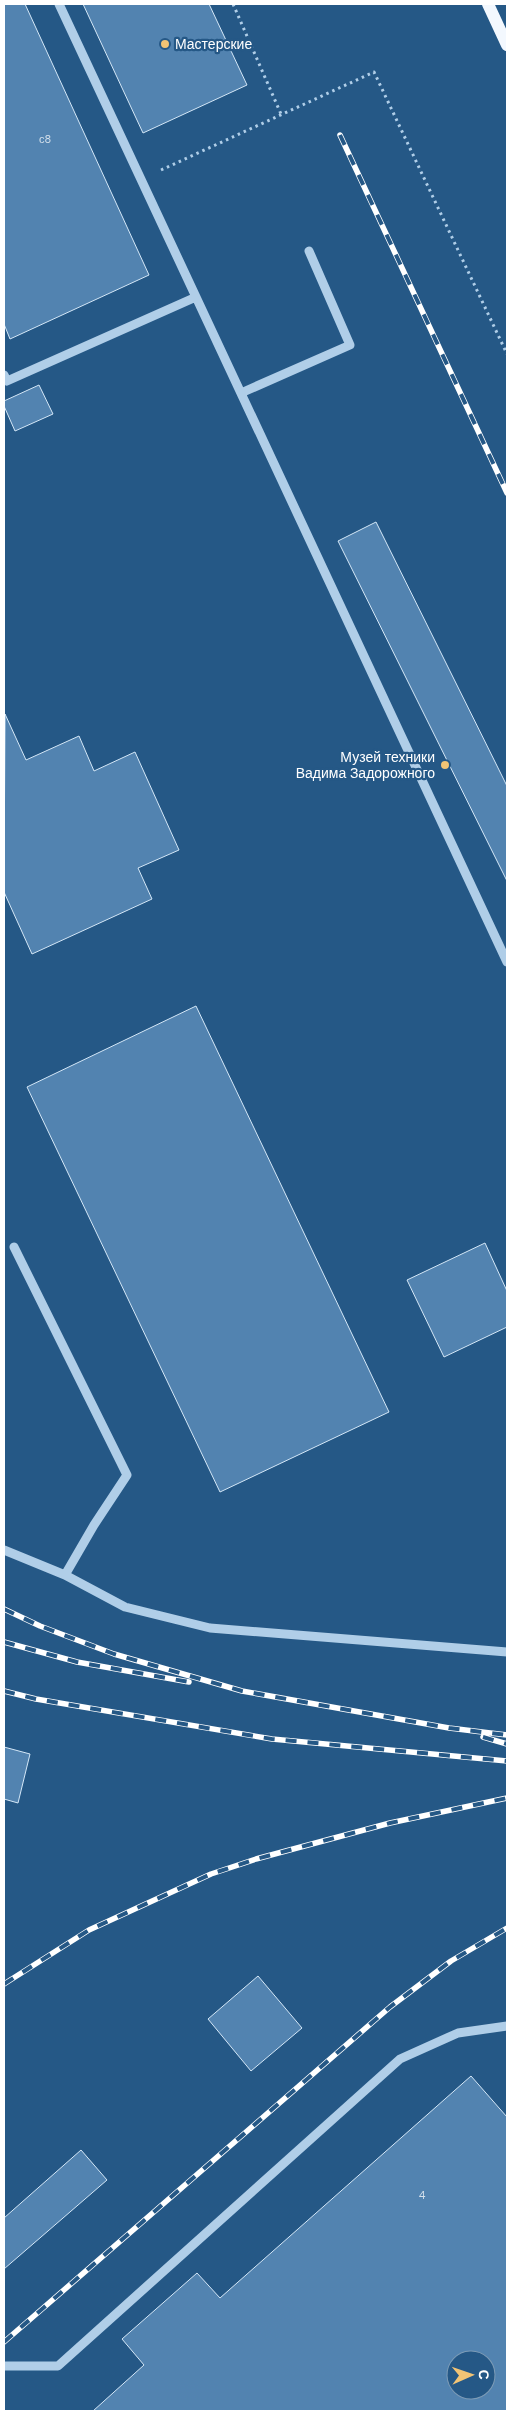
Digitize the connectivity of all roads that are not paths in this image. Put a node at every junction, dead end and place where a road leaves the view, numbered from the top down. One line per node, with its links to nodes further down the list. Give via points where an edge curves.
1 (59, 4): 5 (lane)
2 (488, 4): 3 (main road)
3 (507, 45)
4 (309, 251): 7 (lane, via 350,345)
5 (196, 297): 6 (lane, via 7,381); 7 (lane)
6 (4, 375)
7 (241, 393): 8 (lane)
8 (507, 962)
9 (14, 1247): 11 (lane, via 127,1475)
10 (4, 1550): 11 (lane)
11 (65, 1575): 12 (lane, via 125,1607 210,1628)
12 (507, 1652)
13 (507, 2026): 14 (lane, via 458,2033 400,2059 58,2366)
14 (4, 2366)

